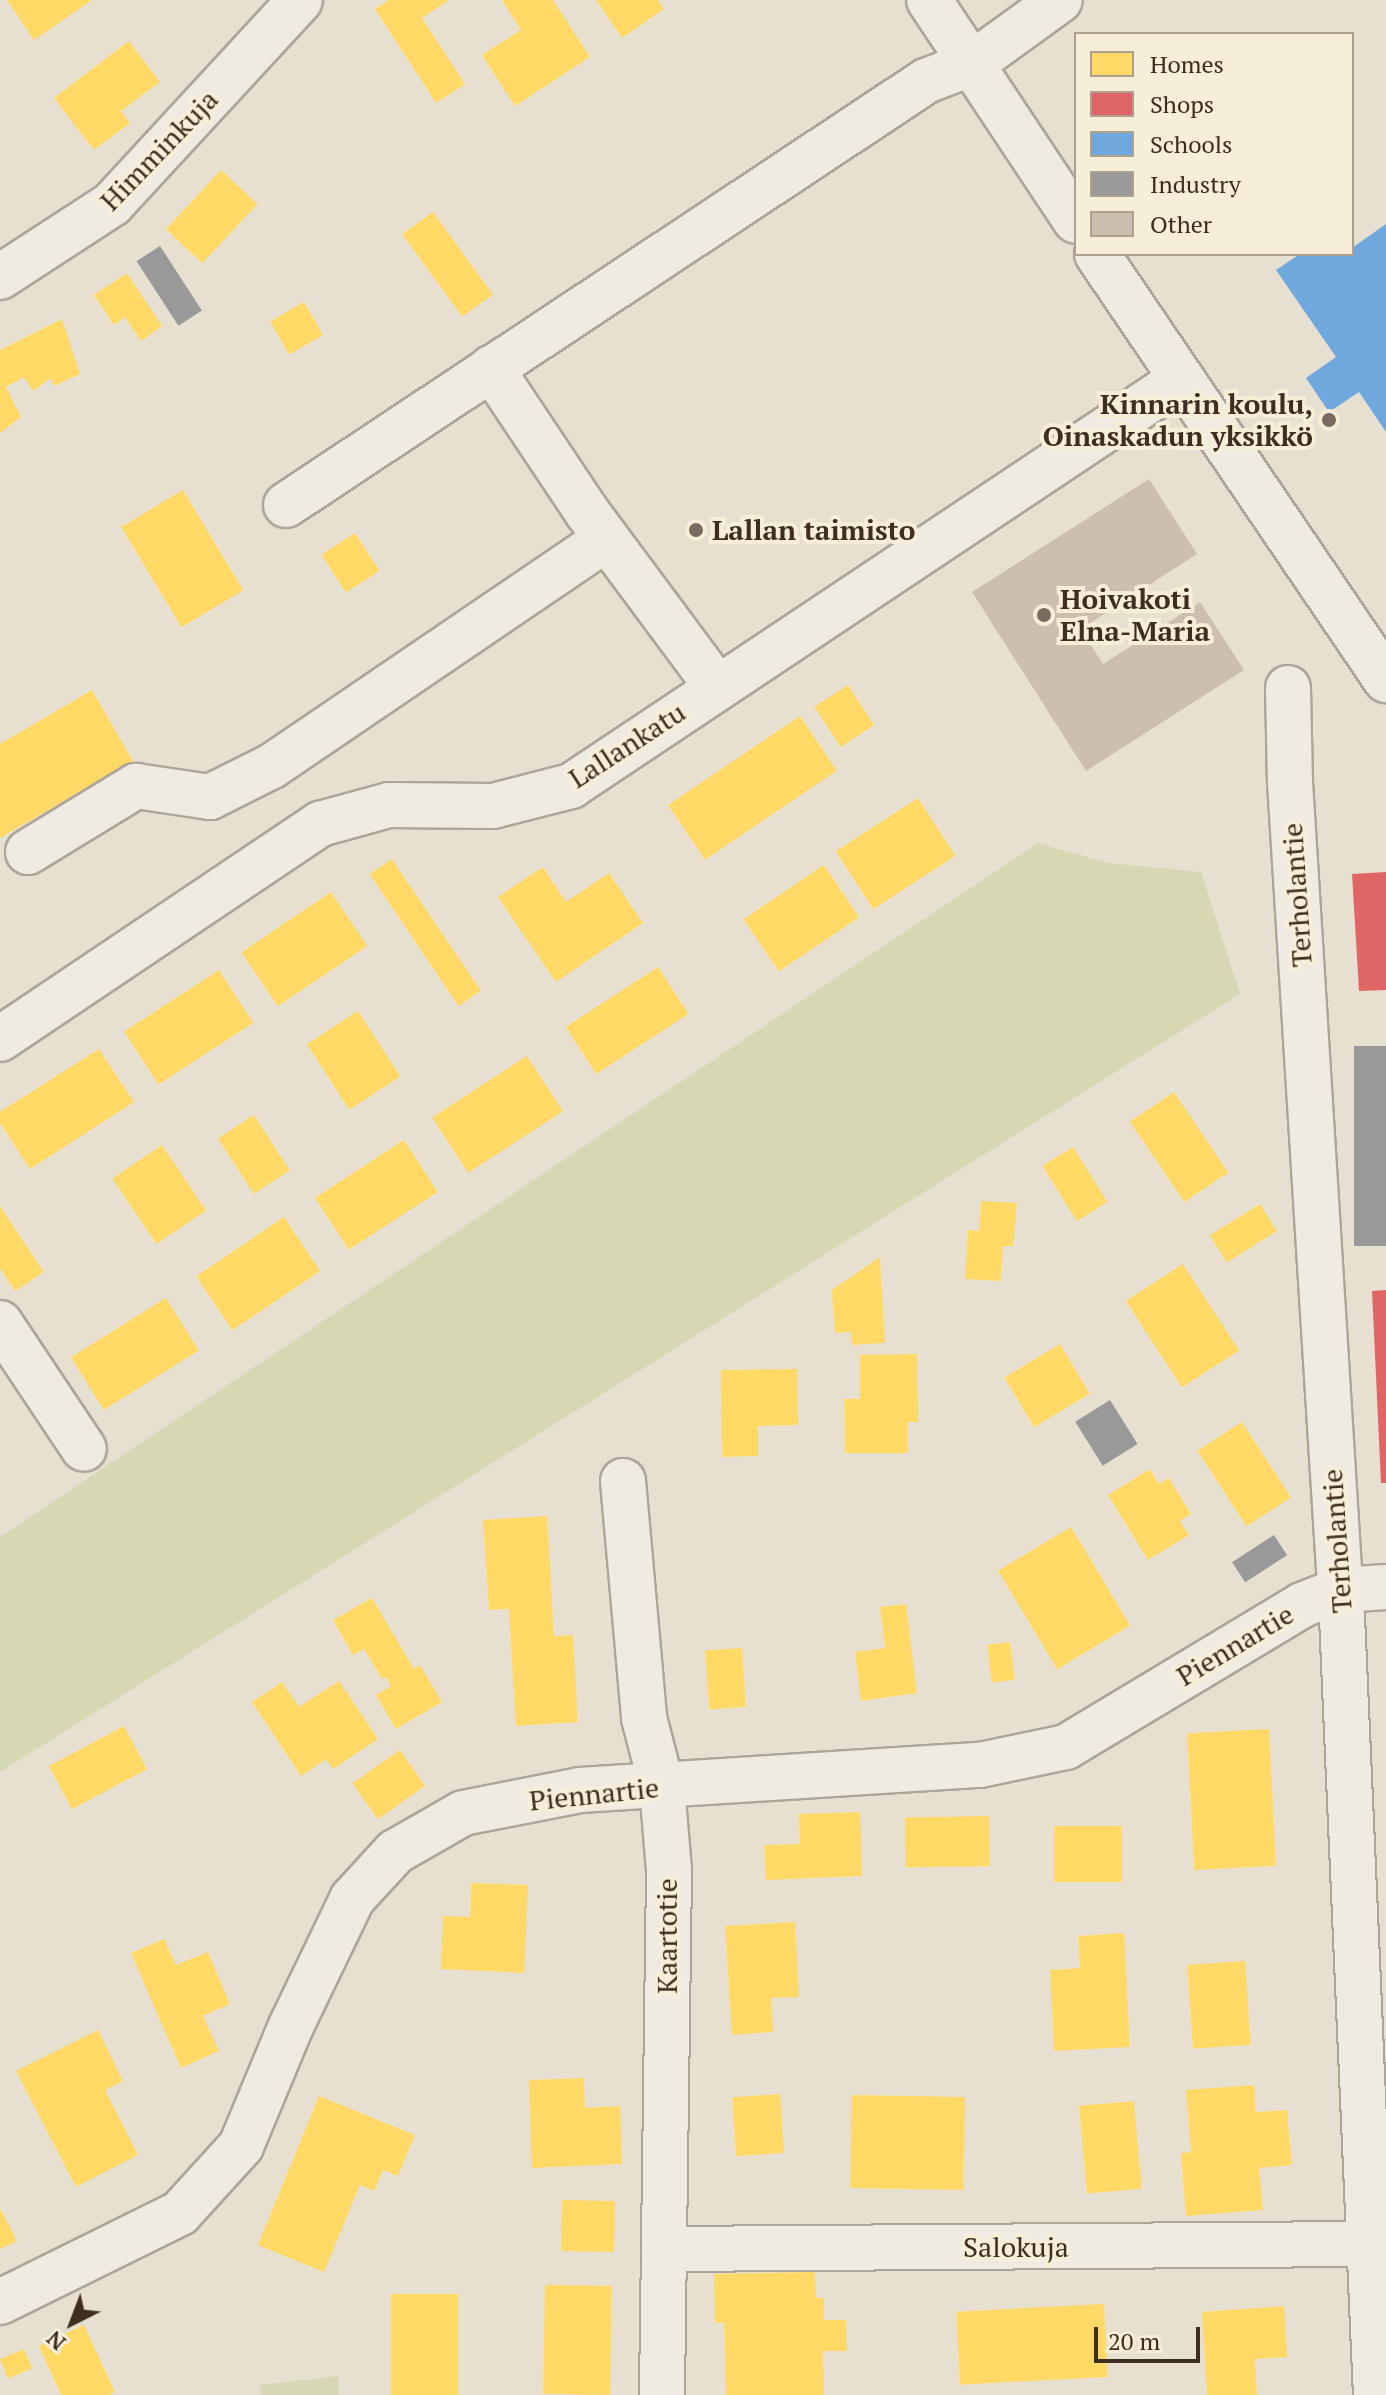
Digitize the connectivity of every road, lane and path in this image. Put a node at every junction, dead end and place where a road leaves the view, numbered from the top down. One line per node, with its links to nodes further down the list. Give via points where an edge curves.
1 (929, 0): 4 (street)
2 (1060, 0): 4 (street)
3 (294, 2): 7 (street, Himminkuja, via 112,204)
4 (973, 63): 5 (street); 8 (street, via 926,81)
5 (1074, 218)
6 (1098, 256): 9 (street)
7 (0, 277)
8 (491, 368): 10 (street); 11 (street)
9 (1180, 380): 12 (street); 13 (street, Lallankatu)
10 (286, 505)
11 (606, 539): 13 (street); 15 (street, via 272,766 210,797 136,786)
12 (1386, 680)
13 (717, 687): 16 (street, Lallankatu, via 571,786 493,806 389,805 320,824)
14 (1288, 688): 21 (street, Terholantie)
15 (28, 852)
16 (0, 1039)
17 (0, 1323): 18 (street)
18 (84, 1449)
19 (623, 1481): 22 (street, Kaartotie, via 644,1718)
20 (1386, 1587): 21 (street, Piennartie)
21 (1340, 1590): 22 (street, Piennartie, via 1302,1605 1066,1747 980,1765); 23 (street, Terholantie)
22 (662, 1787): 24 (street, Kaartotie, via 669,1871); 25 (street, Piennartie, via 580,1790 463,1813 395,1852 352,1899 241,2146 180,2213)
23 (1367, 2244): 24 (street, Salokuja); 27 (street, Terholantie)
24 (664, 2249): 26 (street, Kaartotie)
25 (0, 2302)
26 (662, 2395)
27 (1376, 2395)

